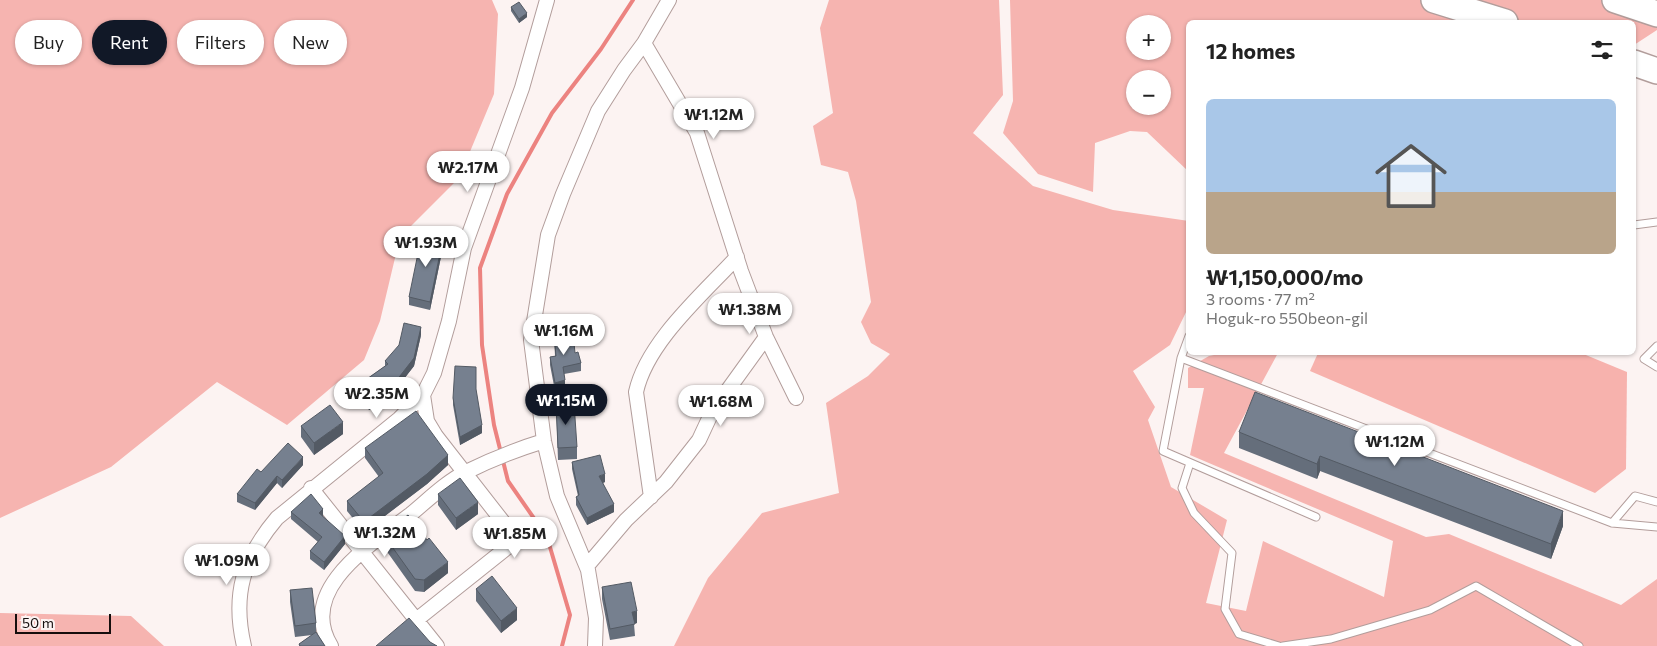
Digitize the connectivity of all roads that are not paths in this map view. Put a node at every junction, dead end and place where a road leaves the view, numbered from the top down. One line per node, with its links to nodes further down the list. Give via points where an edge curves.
1 (547, 0): 18 (street, via 522,88 464,248 449,321 434,373)
2 (669, 0): 7 (street)
3 (1434, 0): 6 (highway)
4 (1615, 0): 5 (highway)
5 (1657, 14)
6 (1499, 20)
7 (644, 43): 12 (street, via 697,132); 20 (street, via 598,111 548,235 531,340)
8 (1636, 63): 9 (highway)
9 (1657, 71)
10 (1657, 222): 11 (lane)
11 (1636, 225)
12 (736, 257): 13 (street); 24 (street, via 654,348 639,377 636,392)
13 (766, 337): 19 (street); 24 (street, via 712,412 699,440)
14 (1186, 344): 16 (lane)
15 (1657, 346): 17 (lane, via 1644,359)
16 (1181, 358): 21 (lane, via 1163,451); 27 (lane)
17 (1657, 367)
18 (423, 395): 22 (street, via 427,421); 23 (street, via 399,419)
19 (796, 398)
20 (537, 442): 22 (street); 30 (street)
21 (1190, 462): 26 (lane); 36 (lane, via 1182,488 1194,513 1232,553 1225,609 1239,634)
22 (470, 470): 29 (street); 31 (street, via 507,527 512,541)
23 (311, 488): 29 (street); 32 (street, via 277,518 251,554 242,574 239,618)
24 (651, 497): 30 (street, via 626,520)
25 (1657, 502): 27 (lane, via 1635,496)
26 (1316, 517)
27 (1612, 523): 28 (lane)
28 (1657, 528)
29 (362, 552): 31 (street); 33 (street, via 340,572 324,602 323,628)
30 (587, 566): 35 (street, via 596,618)
31 (415, 621): 34 (street)
32 (244, 646)
33 (331, 646)
34 (437, 646)
35 (595, 646)
36 (1279, 646)
37 (1283, 646): 38 (lane, via 1331,638 1430,610 1476,586)
38 (1579, 646)

